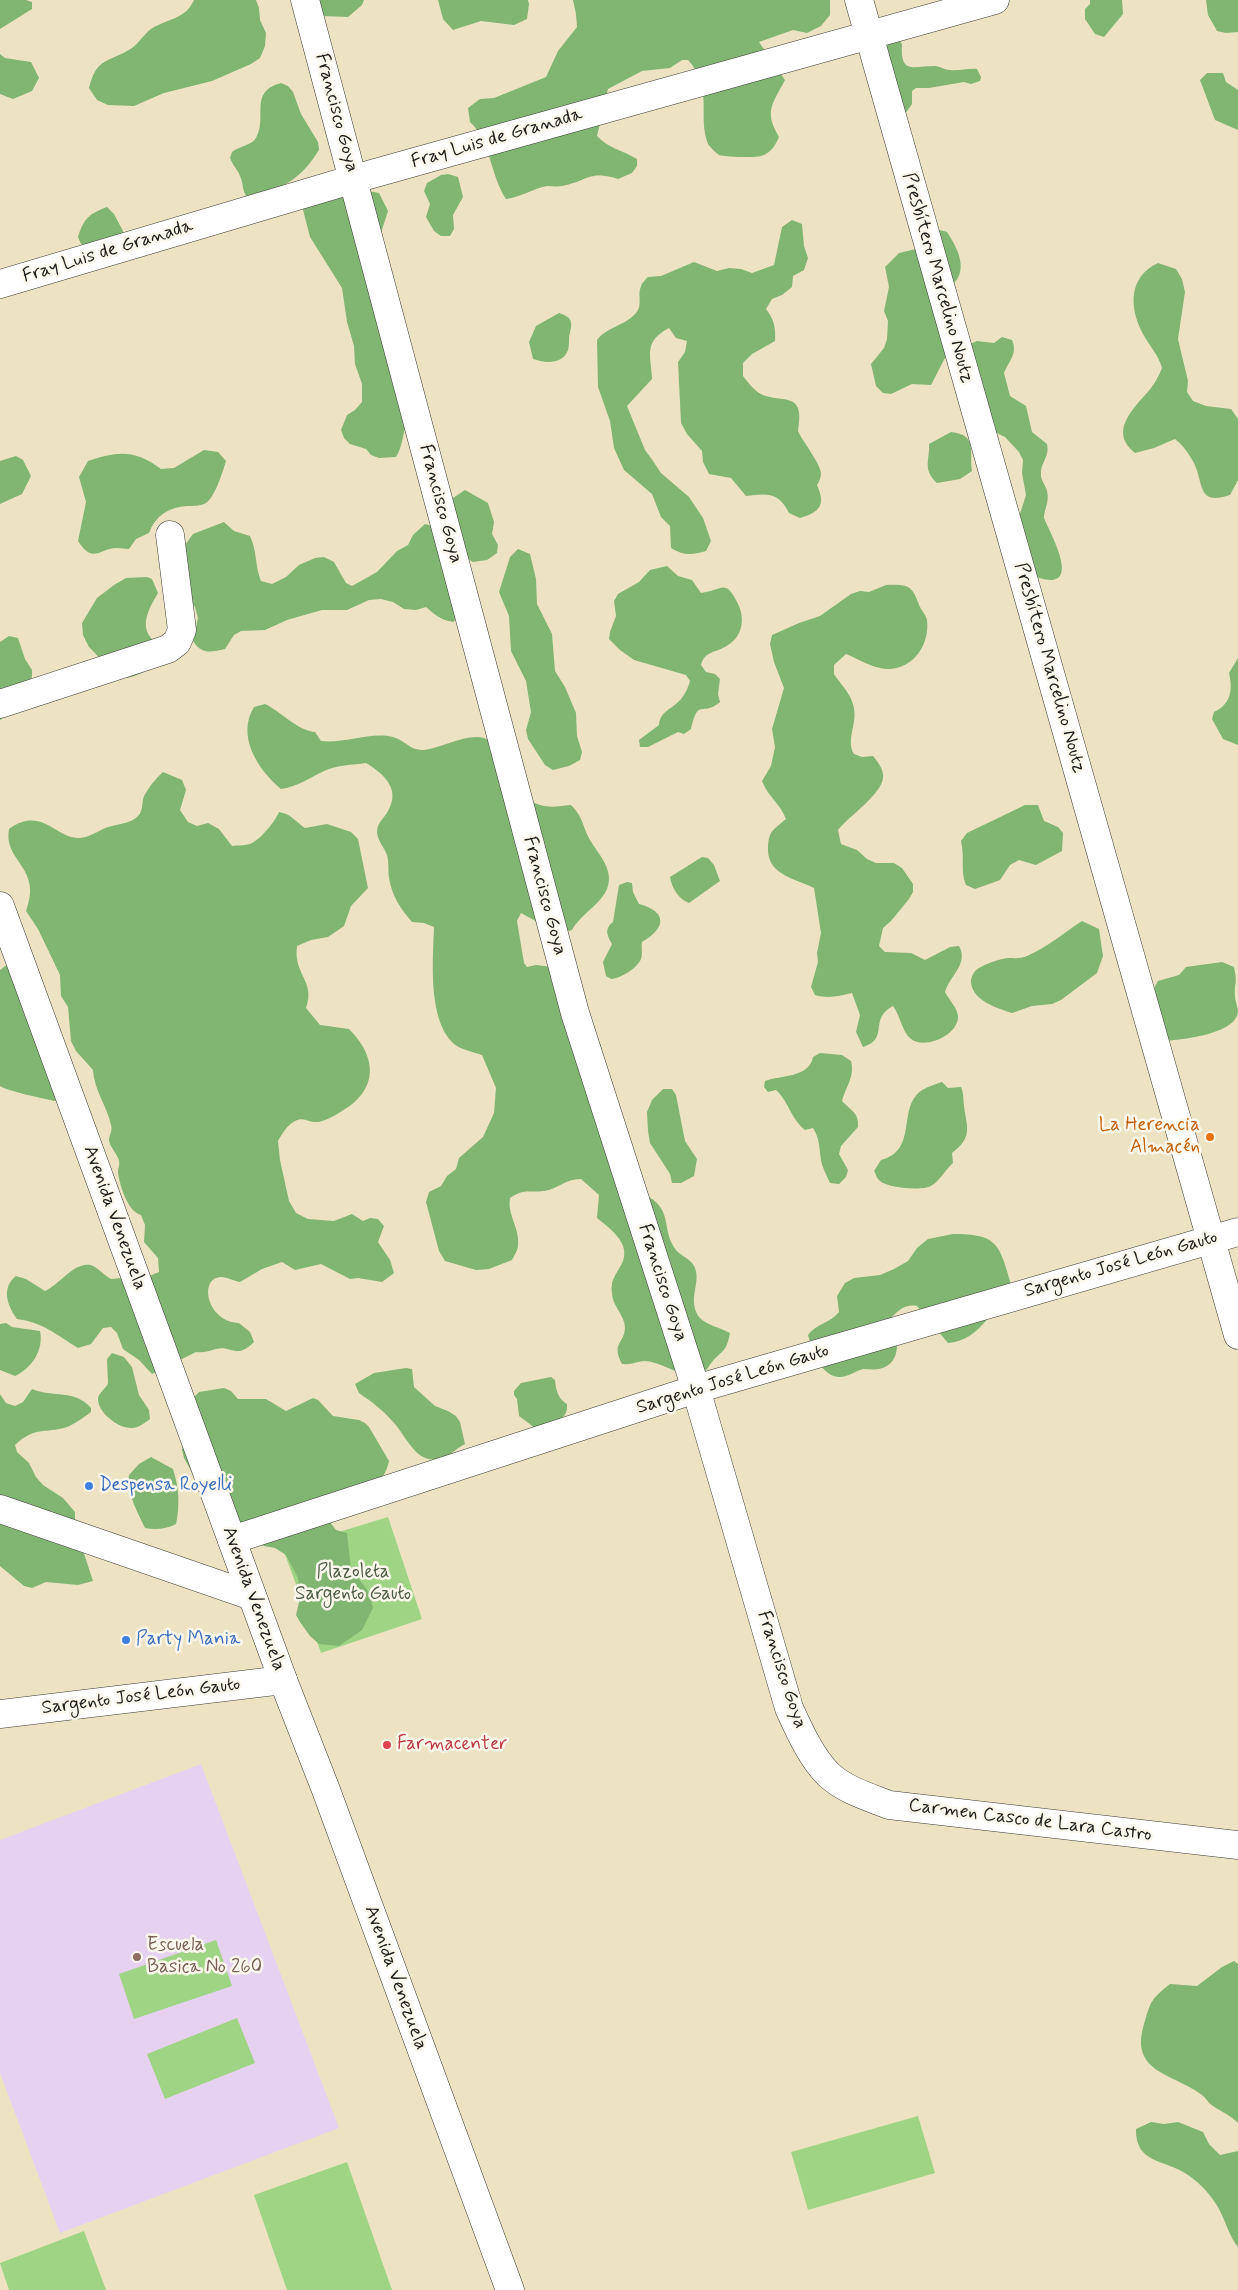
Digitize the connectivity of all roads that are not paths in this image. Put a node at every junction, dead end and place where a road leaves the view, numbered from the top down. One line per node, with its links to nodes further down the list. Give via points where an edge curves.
1 (305, 0): 5 (street, Francisco Goya)
2 (859, 0): 4 (street, Presbítero Marcelino Noutz)
3 (995, 0): 4 (street, Fray Luis de Granada)
4 (868, 36): 5 (street, Fray Luis de Granada); 11 (street, Presbítero Marcelino Noutz)
5 (354, 179): 6 (street, Fray Luis de Granada); 13 (street, Francisco Goya, via 575,1014)
6 (0, 284)
7 (170, 535): 8 (street, via 182,630 177,642 168,649)
8 (0, 704)
9 (0, 906): 15 (street, Avenida Venezuela)
10 (1238, 1232): 11 (street, Sargento José León Gauto)
11 (1212, 1239): 12 (street, Presbítero Marcelino Noutz); 13 (street, Sargento José León Gauto)
12 (1238, 1335)
13 (696, 1389): 15 (street, Sargento José León Gauto); 19 (street, Francisco Goya, via 789,1708 806,1744)
14 (0, 1510): 16 (street)
15 (232, 1540): 16 (street, Avenida Venezuela)
16 (252, 1596): 17 (street, Avenida Venezuela)
17 (282, 1680): 18 (street, Sargento José León Gauto); 21 (street, Avenida Venezuela, via 326,1790)
18 (0, 1714)
19 (829, 1775): 20 (street, Carmen Casco de Lara Castro, via 857,1793 889,1805)
20 (1238, 1845)
21 (510, 2290)

